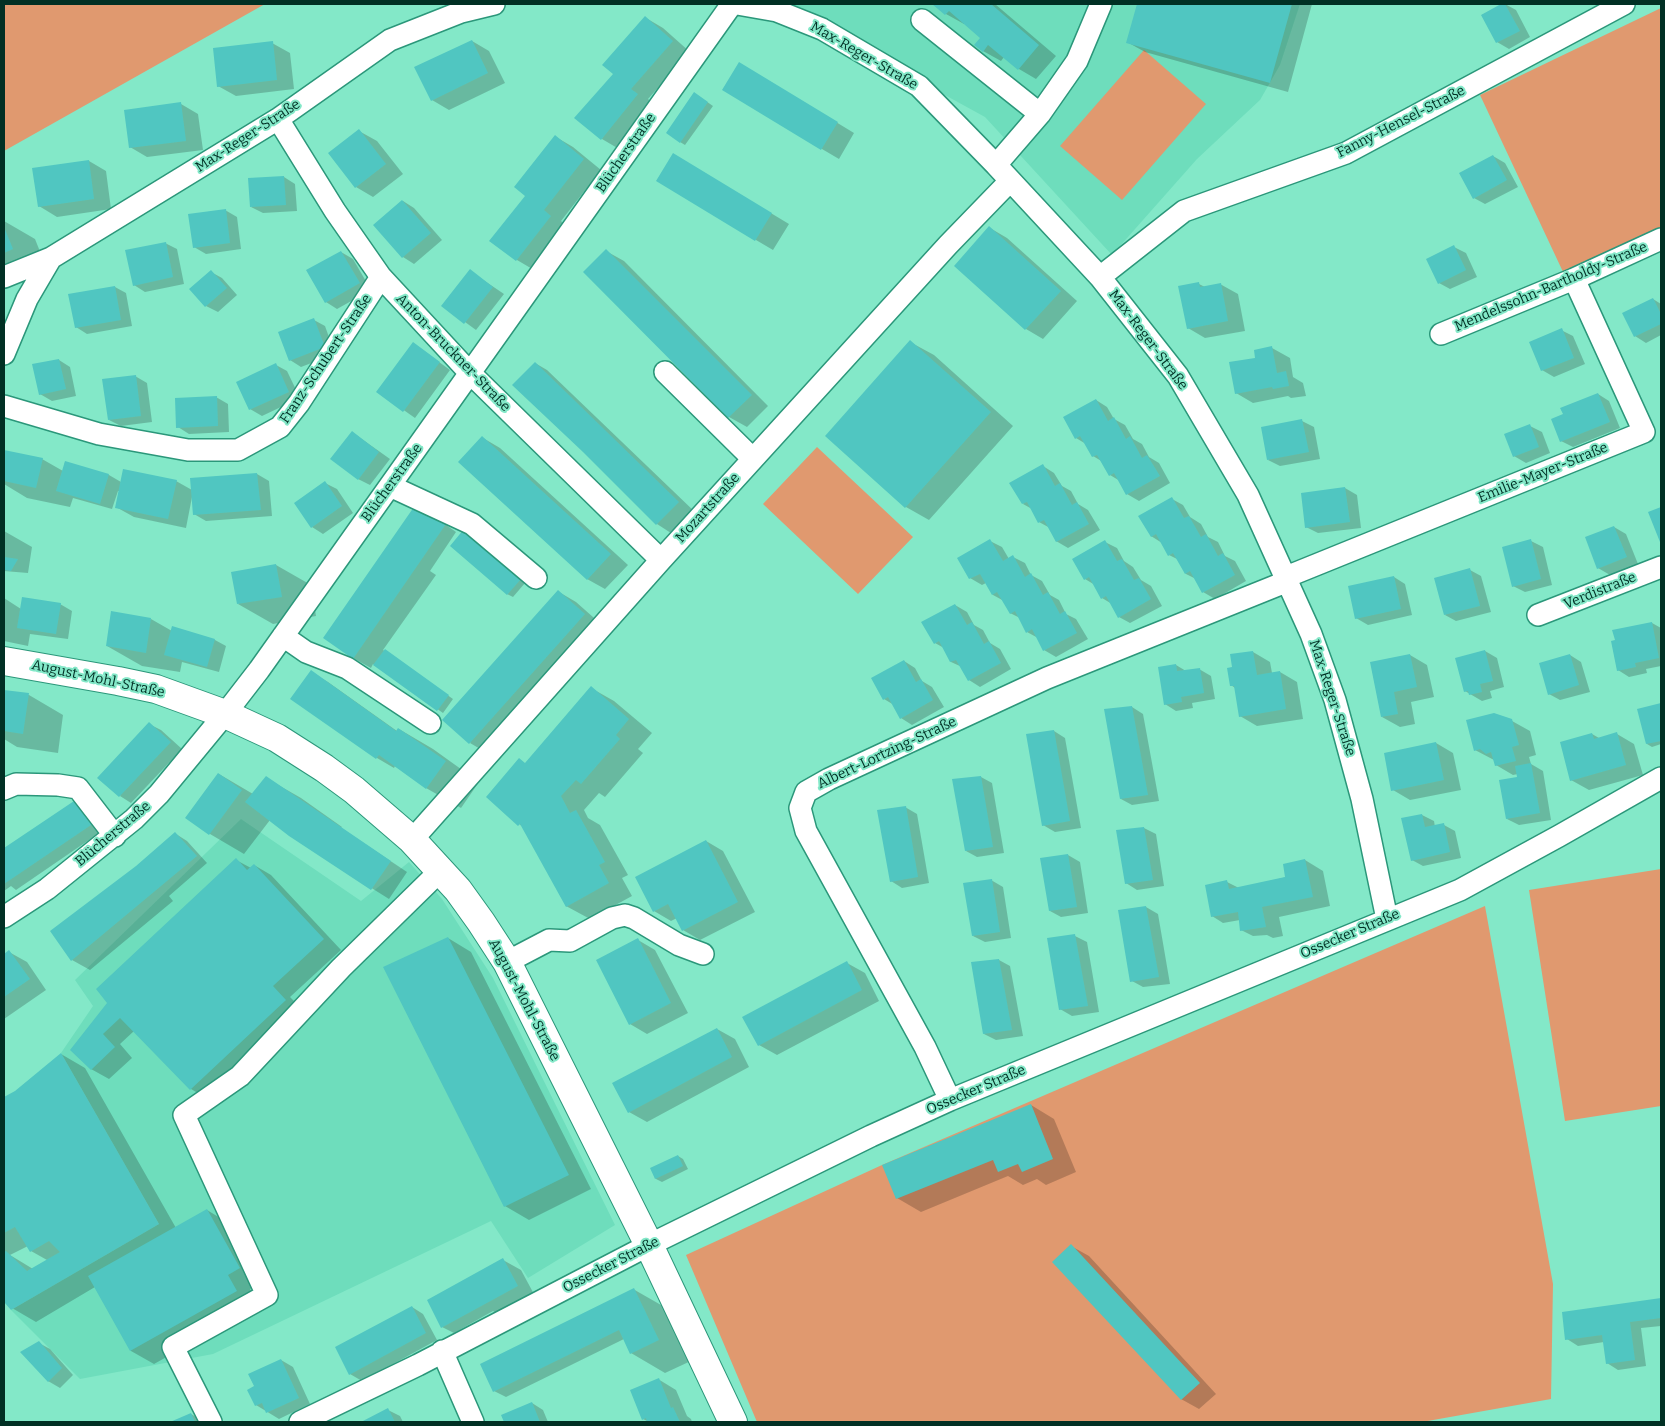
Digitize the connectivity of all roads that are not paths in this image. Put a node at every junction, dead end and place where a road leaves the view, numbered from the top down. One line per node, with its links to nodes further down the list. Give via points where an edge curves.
1 (494, 4): 8 (street, Max-Reger-Straße, via 461,12 390,40)
2 (732, 4): 19 (street, Blücherstraße)
3 (737, 4): 9 (street, Max-Reger-Straße, via 778,11 822,29 919,86)
4 (1101, 4): 7 (street, Mozartstraße, via 1077,61)
5 (1624, 4): 14 (street, Fanny-Hensel-Straße, via 1346,153 1184,211)
6 (922, 20): 7 (street)
7 (1040, 114): 9 (street, Mozartstraße)
8 (278, 119): 11 (street, Max-Reger-Straße); 13 (street, Anton-Bruckner-Straße, via 335,211)
9 (1003, 173): 14 (street, Max-Reger-Straße); 21 (street, Mozartstraße, via 948,245)
10 (1661, 239): 15 (street, Mendelssohn-Bartholdy-Straße)
11 (51, 258): 12 (street, Max-Reger-Straße); 17 (street, via 27,298)
12 (4, 277)
13 (382, 277): 19 (street, Anton-Bruckner-Straße); 20 (street, Franz-Schubert-Straße, via 280,427 238,450 188,450 99,434)
14 (1100, 277): 26 (street, Max-Reger-Straße, via 1178,376 1248,495)
15 (1574, 279): 16 (street, Mendelssohn-Bartholdy-Straße); 26 (street, Emilie-Mayer-Straße, via 1644,432)
16 (1441, 334)
17 (4, 354)
18 (665, 372): 21 (street)
19 (470, 373): 22 (street, Blücherstraße); 23 (street, Anton-Bruckner-Straße)
20 (4, 406)
21 (753, 459): 23 (street, Mozartstraße)
22 (390, 486): 25 (street, via 472,524); 28 (street, Blücherstraße)
23 (661, 560): 35 (street, Mozartstraße)
24 (1661, 567): 27 (street, Verdistraße)
25 (536, 578)
26 (1287, 579): 38 (street, Max-Reger-Straße, via 1335,700 1362,799); 41 (street, Albert-Lortzing-Straße, via 1047,678 806,792 800,808 806,831 925,1047)
27 (1538, 615)
28 (283, 636): 30 (street, Blücherstraße); 31 (street, via 306,652 347,668)
29 (4, 661): 30 (main road, August-Mohl-Straße, via 156,689)
30 (225, 714): 34 (street, Blücherstraße, via 159,794); 35 (main road, August-Mohl-Straße, via 277,738 324,768)
31 (430, 723)
32 (1661, 778): 38 (street, Ossecker Straße, via 1460,890)
33 (4, 789): 34 (street, via 16,784 78,788)
34 (115, 836): 37 (street, Blücherstraße)
35 (412, 840): 36 (main road, August-Mohl-Straße)
36 (440, 871): 40 (main road, August-Mohl-Straße, via 458,890); 44 (street, via 341,968 240,1076 184,1115 267,1295 173,1347)
37 (4, 917)
38 (1387, 919): 41 (street, Ossecker Straße)
39 (702, 954): 40 (street, via 625,915 612,918 570,941 549,940)
40 (507, 962): 42 (main road, August-Mohl-Straße)
41 (950, 1100): 42 (street, Ossecker Straße)
42 (648, 1245): 43 (street, Ossecker Straße); 47 (main road, August-Mohl-Straße)
43 (442, 1351): 45 (street, Ossecker Straße); 46 (street)
44 (210, 1422)
45 (300, 1422)
46 (473, 1422)
47 (733, 1422)

